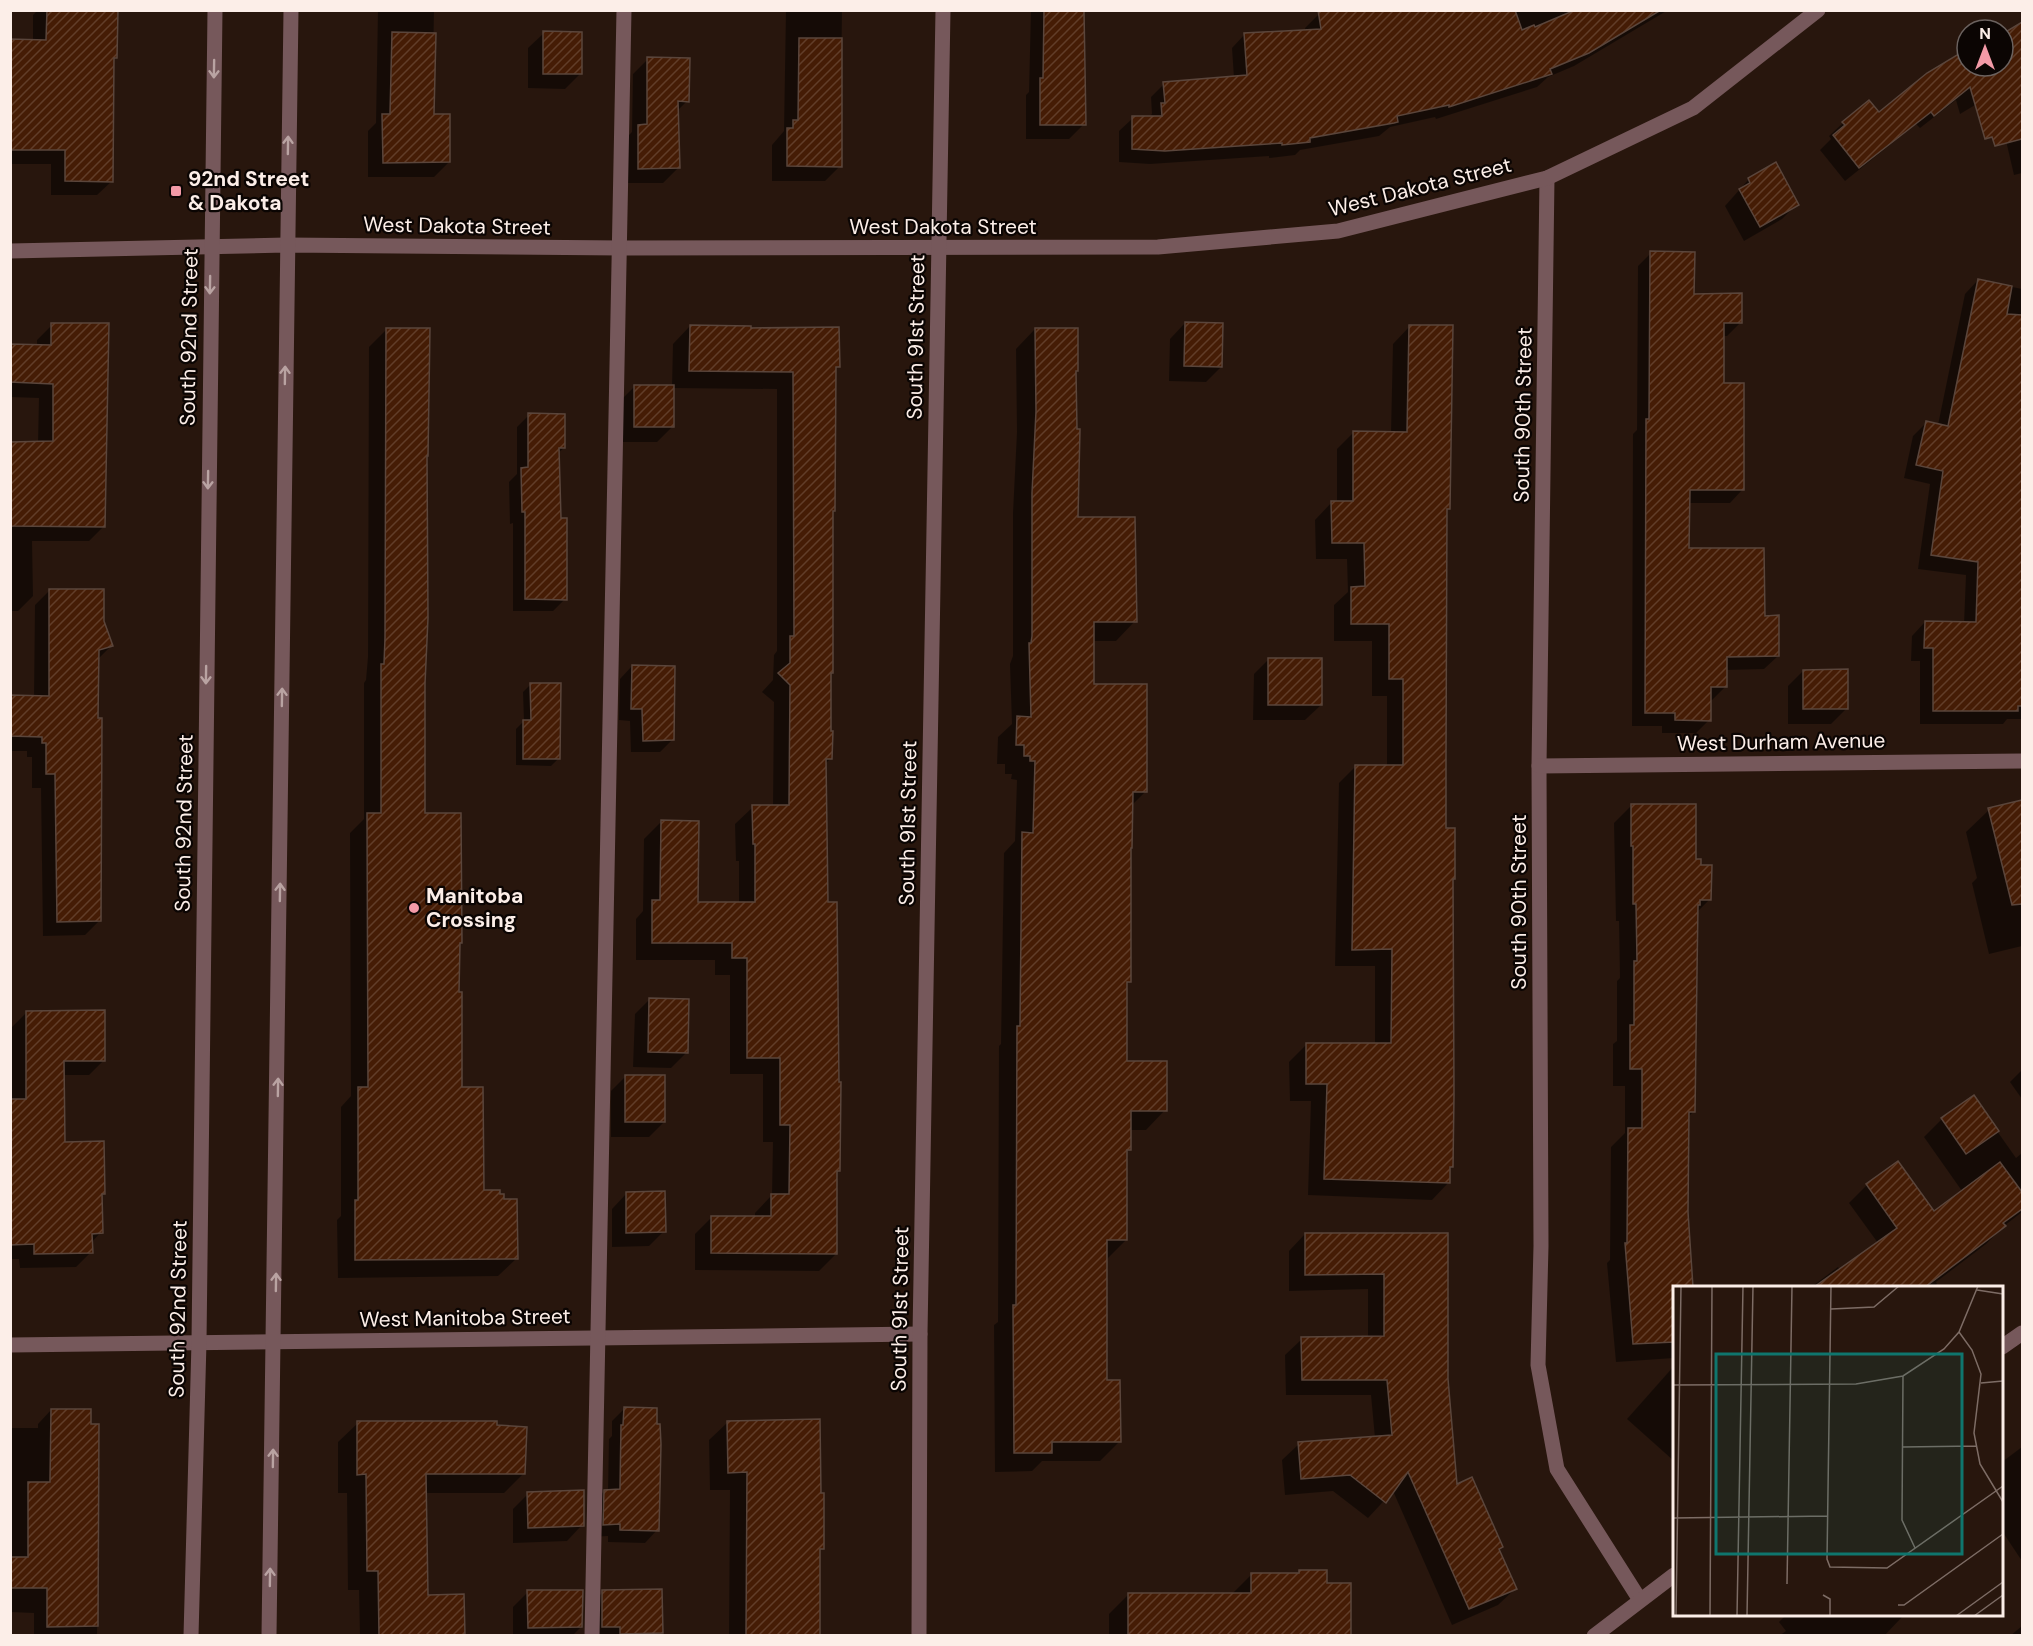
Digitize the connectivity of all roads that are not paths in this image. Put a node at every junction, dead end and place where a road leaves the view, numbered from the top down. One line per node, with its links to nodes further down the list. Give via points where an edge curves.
1 (215, 10): 8 (street, South 92nd Street, one-way to 8)
2 (291, 10): 7 (street, one-way to 2)
3 (624, 10): 9 (street)
4 (943, 10): 10 (street, South 91st Street)
5 (1818, 10): 6 (street, West Dakota Street, via 1693,108)
6 (1547, 178): 10 (street, West Dakota Street, via 1338,231 1158,247); 13 (street, South 90th Street)
7 (286, 245): 8 (street, West Dakota Street); 9 (street, West Dakota Street); 17 (street, one-way to 7)
8 (211, 246): 11 (street, West Dakota Street); 18 (street, South 92nd Street, one-way to 18)
9 (622, 248): 10 (street, West Dakota Street); 16 (street)
10 (939, 248): 15 (street, South 91st Street)
11 (10, 251)
12 (2022, 761): 13 (street, West Durham Avenue)
13 (1539, 766): 22 (street, South 90th Street, via 1538,1365 1557,1469)
14 (2022, 1333): 20 (street)
15 (920, 1334): 16 (street, West Manitoba Street); 26 (street, South 91st Street)
16 (595, 1337): 17 (street, West Manitoba Street); 25 (street)
17 (276, 1341): 18 (street, West Manitoba Street); 24 (street, one-way to 17)
18 (199, 1342): 19 (street, West Manitoba Street); 23 (street, South 92nd Street)
19 (10, 1345)
20 (2003, 1346)
21 (1673, 1576): 22 (street)
22 (1640, 1600): 27 (street)
23 (191, 1635)
24 (269, 1635)
25 (592, 1635)
26 (918, 1635)
27 (1594, 1635)

